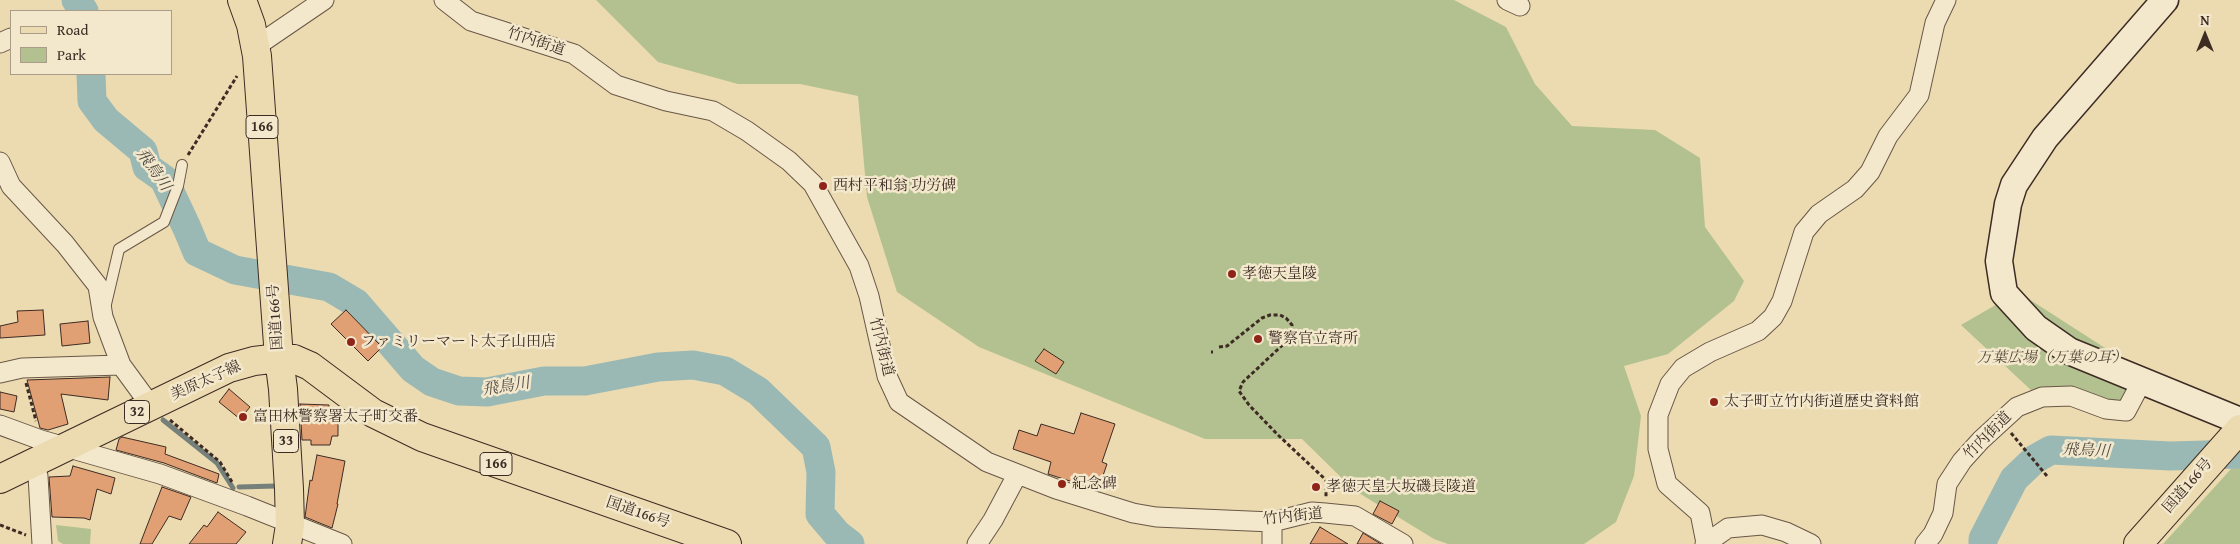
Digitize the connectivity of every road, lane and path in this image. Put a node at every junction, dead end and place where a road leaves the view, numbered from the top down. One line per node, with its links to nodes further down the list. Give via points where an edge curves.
1 (242, 0): 6 (main road, 国道166号 / 166)
2 (324, 0): 6 (street)
3 (444, 0): 21 (street, 竹内街道, via 472,21 574,54 616,85 712,111 747,130 789,161 812,184 858,266 869,296 887,376 899,402 987,462)
4 (1946, 0): 35 (street, via 1935,23 1918,95 1888,136 1870,172 1855,189 1818,214 1804,232 1782,301 1773,317 1758,332 1710,352 1683,368 1670,384 1658,416 1658,449 1667,484 1700,512)
5 (2165, 0): 15 (street, via 2045,138 2014,185 1999,261 2004,293 2036,328 2069,351)
6 (256, 51): 8 (path, via 235,78); 11 (main road, 国道166号 / 166)
7 (0, 162): 9 (street, via 12,186 66,244 98,286)
8 (182, 165): 9 (lane, via 178,186 164,222 119,249)
9 (103, 317): 12 (street)
10 (1219, 347): 25 (path, via 1227,346 1270,315 1286,318 1292,326 1291,337 1242,382 1240,391 1272,429 1326,480)
11 (279, 358): 16 (main road, 美原太子線 / 32, via 229,368); 28 (main road, 33, via 289,480); 31 (main road, 国道166号 / 166, via 294,359 310,366 373,413 422,437)
12 (120, 365): 13 (street); 16 (street)
13 (22, 368): 14 (street); 20 (path)
14 (0, 373)
15 (2142, 381): 17 (street, 竹内街道, via 2126,410 2106,409 2071,396 2042,398 2017,407); 19 (street)
16 (152, 405): 20 (main road, 美原太子線 / 32); 24 (path, via 220,462)
17 (2001, 422): 22 (path); 37 (street, 竹内街道, via 1962,461 1948,484 1943,513)
18 (0, 425): 20 (street)
19 (2235, 431): 38 (main road, 国道166号)
20 (46, 450): 23 (main road, 美原太子線 / 32); 24 (street, via 160,474); 29 (street, via 38,476)
21 (1017, 475): 26 (street, 竹内街道, via 1156,517); 32 (street)
22 (2047, 476)
23 (0, 479)
24 (247, 506): 28 (street)
25 (1326, 512): 26 (street, 竹内街道, via 1312,512); 34 (street, 竹内街道, via 1355,516)
26 (1272, 522): 33 (street)
27 (0, 525): 29 (path)
28 (288, 534): 30 (street)
29 (44, 543)
30 (342, 544)
31 (728, 544)
32 (978, 544)
33 (1272, 544)
34 (1403, 544)
35 (1705, 544): 36 (street, via 1728,528 1762,525)
36 (1811, 544)
37 (1925, 544)
38 (2138, 544)

